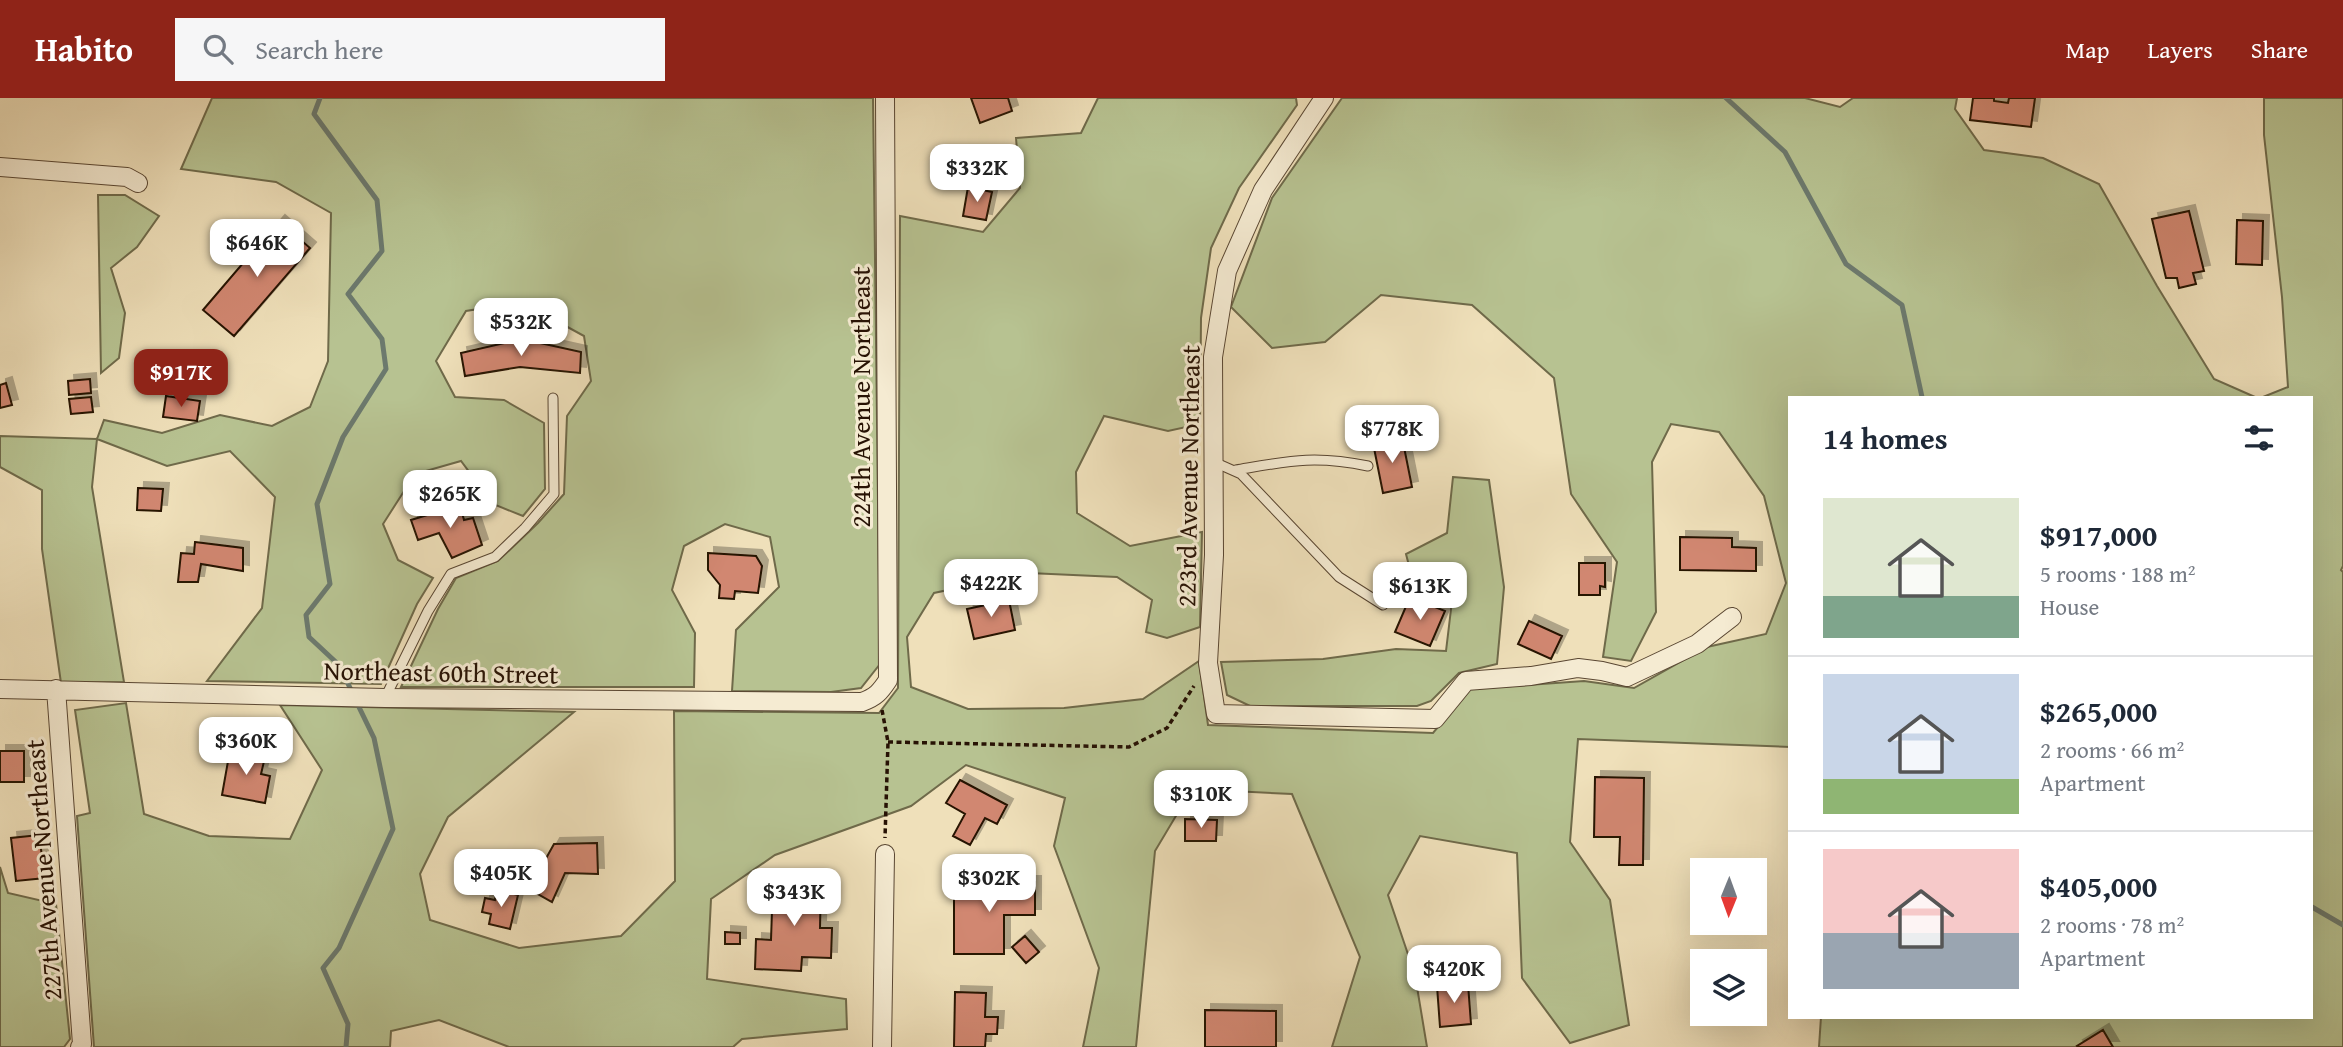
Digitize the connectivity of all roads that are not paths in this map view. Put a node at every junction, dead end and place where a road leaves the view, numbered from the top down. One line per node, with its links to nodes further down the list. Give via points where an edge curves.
1 (885, 98): 13 (street, 224th Avenue Northeast, via 888,680)
2 (1324, 98): 6 (street, 223rd Avenue Northeast, via 1264,190 1227,271 1213,357)
3 (0, 167): 4 (street, via 127,177)
4 (138, 183)
5 (553, 398): 14 (lane, via 554,494 495,556 451,574)
6 (1214, 462): 8 (lane); 10 (street, 223rd Avenue Northeast, via 1208,663 1216,714 1435,719 1466,681 1578,668 1627,677 1697,644)
7 (1368, 466): 8 (lane, via 1333,459 1297,459)
8 (1236, 470): 9 (lane, via 1339,577)
9 (1383, 605)
10 (1731, 617)
11 (0, 689): 12 (street, Northeast 60th Street)
12 (55, 689): 14 (street, Northeast 60th Street); 16 (street, 227th Avenue Northeast)
13 (879, 694): 14 (street, Northeast 60th Street, via 862,702)
14 (378, 698)
15 (885, 854): 17 (street)
16 (80, 1047)
17 (882, 1047)

